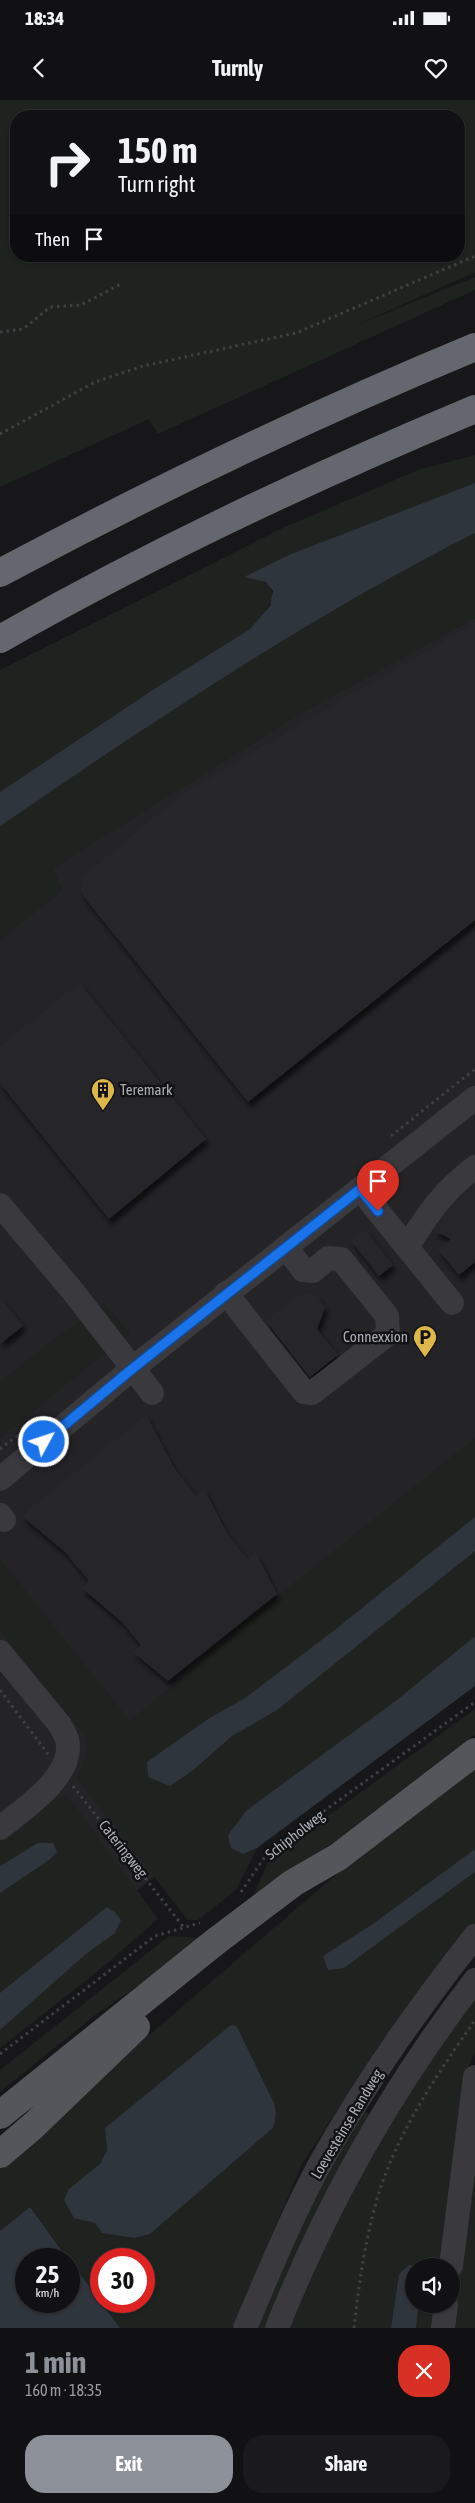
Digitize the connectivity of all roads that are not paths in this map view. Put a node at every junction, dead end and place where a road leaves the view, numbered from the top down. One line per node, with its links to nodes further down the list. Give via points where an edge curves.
1 (475, 347): 3 (highway, via 166,486)
2 (475, 409): 4 (highway, via 302,483)
3 (0, 573)
4 (51, 610): 5 (highway); 6 (street)
5 (0, 639)
6 (0, 652)
7 (475, 1098): 9 (street)
8 (475, 1168): 12 (street, via 435,1203)
9 (360, 1189): 11 (street); 12 (street)
10 (0, 1205): 15 (street)
11 (286, 1247): 13 (street); 13 (street, via 303,1270 313,1271 328,1258 341,1259 388,1316 388,1334 312,1393 304,1392)
12 (407, 1247): 14 (street)
13 (226, 1293): 15 (street)
14 (452, 1303)
15 (132, 1369): 16 (street); 17 (street)
16 (152, 1393)
17 (0, 1479)
18 (3, 1659): 20 (street, via 60,1725 67,1739 67,1753 49,1788)
19 (475, 1752): 21 (main road)
20 (0, 1828)
21 (338, 1857): 25 (main road, via 294,1882 215,1942); 26 (main road, via 301,1896 129,2033)
22 (475, 1936): 29 (street, Loevesteinse Randweg, via 396,2044 321,2163)
23 (475, 1980): 30 (street, Loevesteinse Randweg, via 382,2114 344,2180 298,2274)
24 (475, 2077): 27 (street)
25 (0, 2115)
26 (0, 2154)
27 (452, 2258)
28 (445, 2313): 31 (street)
29 (245, 2328)
30 (277, 2328)
31 (443, 2328)

